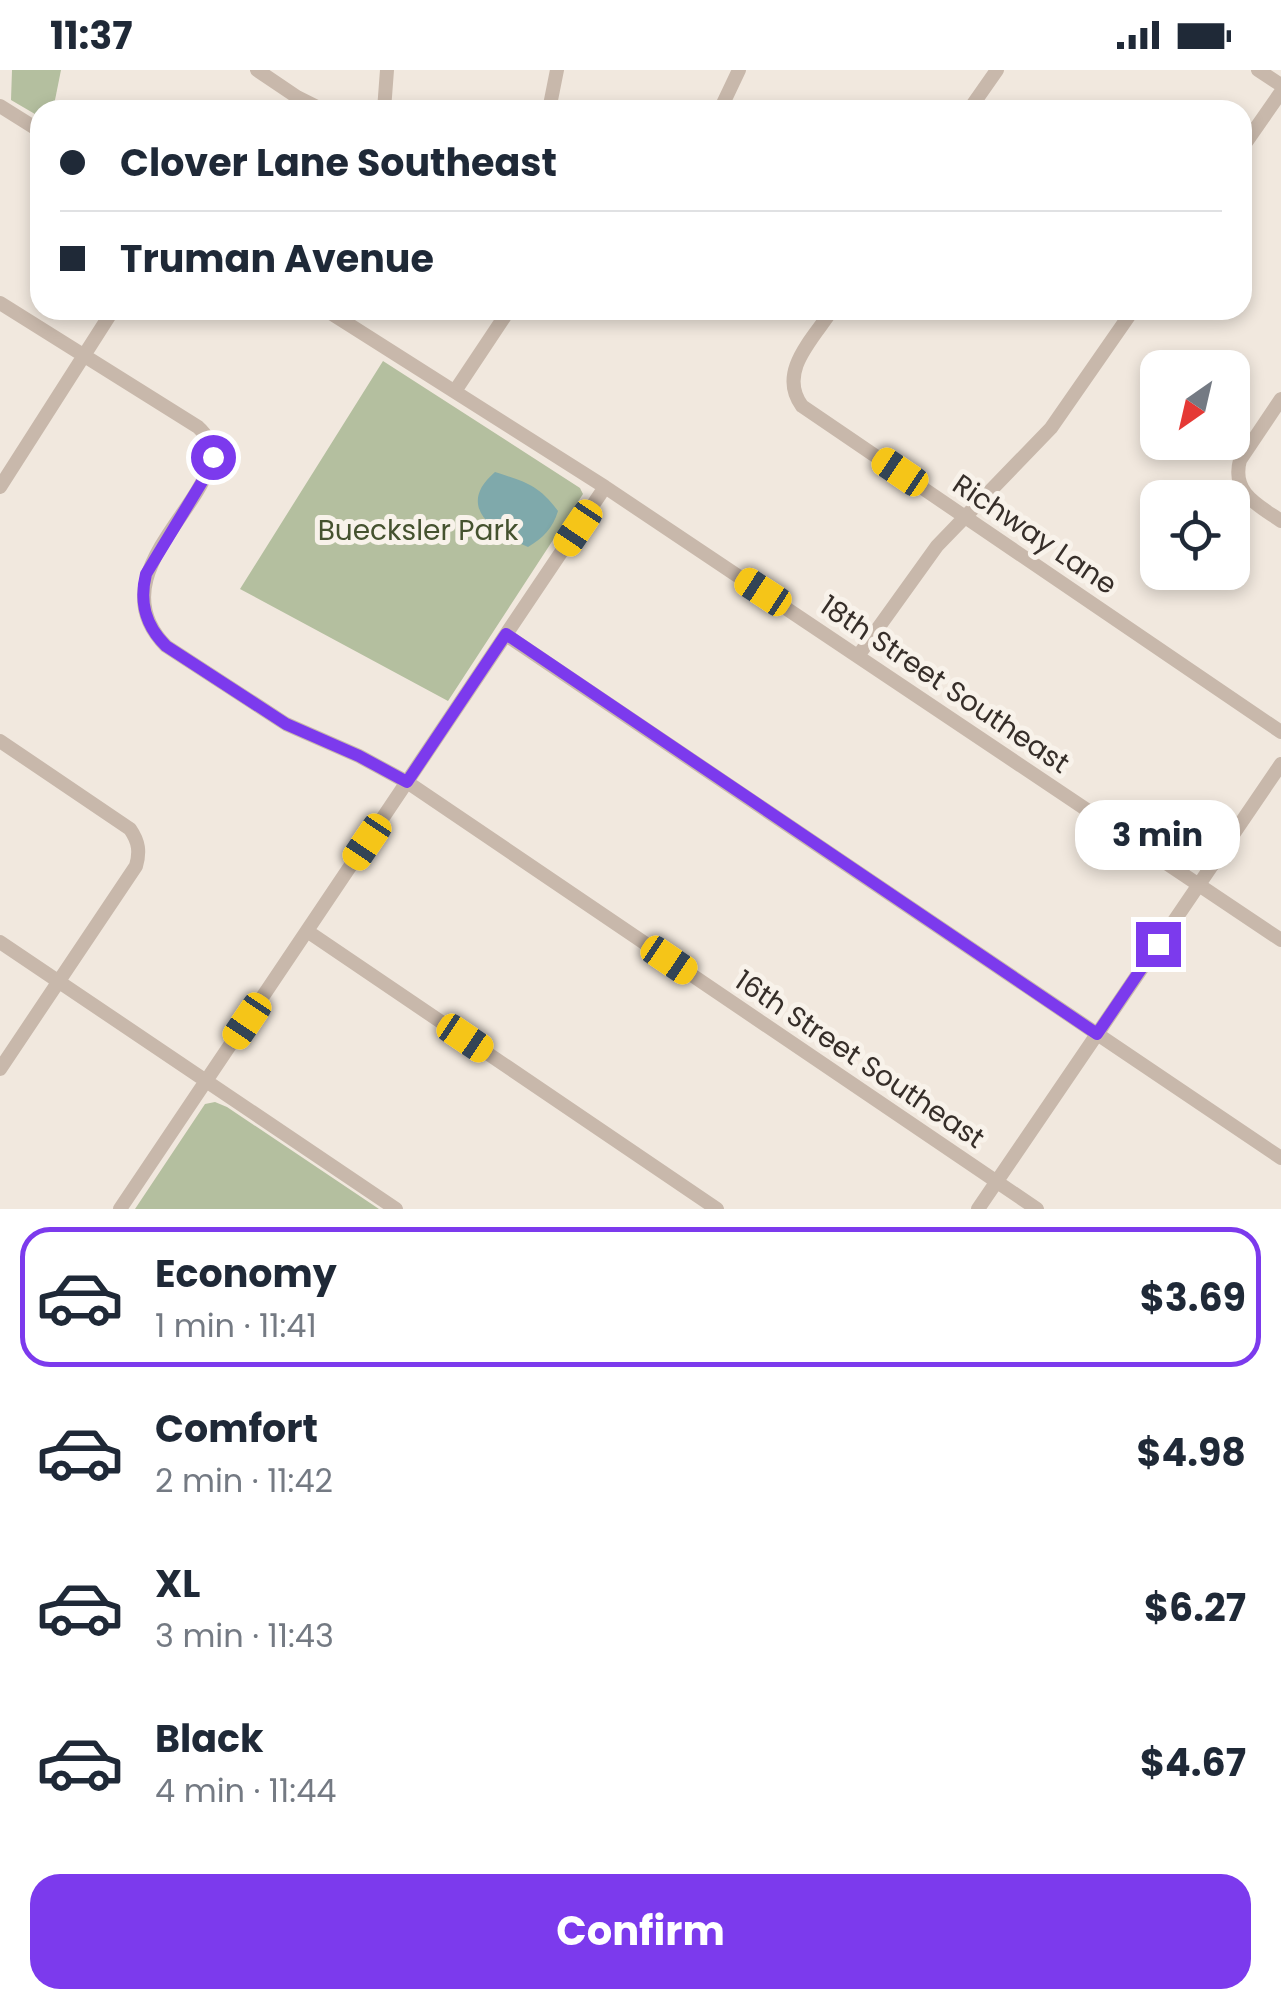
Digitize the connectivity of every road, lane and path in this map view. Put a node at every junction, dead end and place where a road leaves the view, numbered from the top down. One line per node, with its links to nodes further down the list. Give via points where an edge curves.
1 (257, 70): 8 (street)
2 (387, 70): 9 (street)
3 (557, 70): 10 (street)
4 (739, 70): 11 (street)
5 (997, 70): 12 (street)
6 (1258, 70): 7 (street)
7 (1281, 89): 15 (street)
8 (303, 100)
9 (385, 100)
10 (551, 100)
11 (725, 100)
12 (976, 100)
13 (0, 106): 14 (street)
14 (30, 125)
15 (1252, 133)
16 (0, 303): 22 (street, 16th Street Southeast)
17 (107, 320): 22 (street)
18 (342, 320): 23 (street, 18th Street Southeast)
19 (503, 320): 23 (street)
20 (825, 320): 27 (street, Richway Lane, via 795,366 792,380 802,406)
21 (1126, 320): 27 (street, via 1051,428)
22 (84, 355): 25 (street); 34 (street, 16th Street Southeast, via 198,427 212,447 211,467 146,574 142,601 156,636 254,705)
23 (454, 390): 26 (street, 18th Street Southeast)
24 (1281, 399): 28 (street, via 1237,470 1247,498)
25 (0, 487)
26 (605, 488): 29 (street); 30 (street, 18th Street Southeast)
27 (964, 516): 30 (street); 31 (street, Richway Lane)
28 (1281, 521)
29 (506, 634): 34 (street); 40 (street)
30 (858, 656): 35 (street, 18th Street Southeast)
31 (1281, 732)
32 (0, 741): 39 (street, via 125,825 139,846 136,866)
33 (1281, 764): 35 (street)
34 (407, 782): 36 (street); 44 (street, 16th Street Southeast)
35 (1198, 884): 37 (street, 18th Street Southeast); 40 (street)
36 (307, 931): 42 (street); 47 (street)
37 (1281, 940)
38 (0, 942): 39 (street)
39 (59, 982): 41 (street); 42 (street)
40 (1097, 1034): 43 (street); 44 (street)
41 (0, 1069)
42 (207, 1080): 45 (street); 46 (street)
43 (1281, 1158)
44 (996, 1182): 48 (street); 49 (street, 16th Street Southeast)
45 (120, 1209)
46 (396, 1209)
47 (717, 1209)
48 (978, 1209)
49 (1037, 1209)

